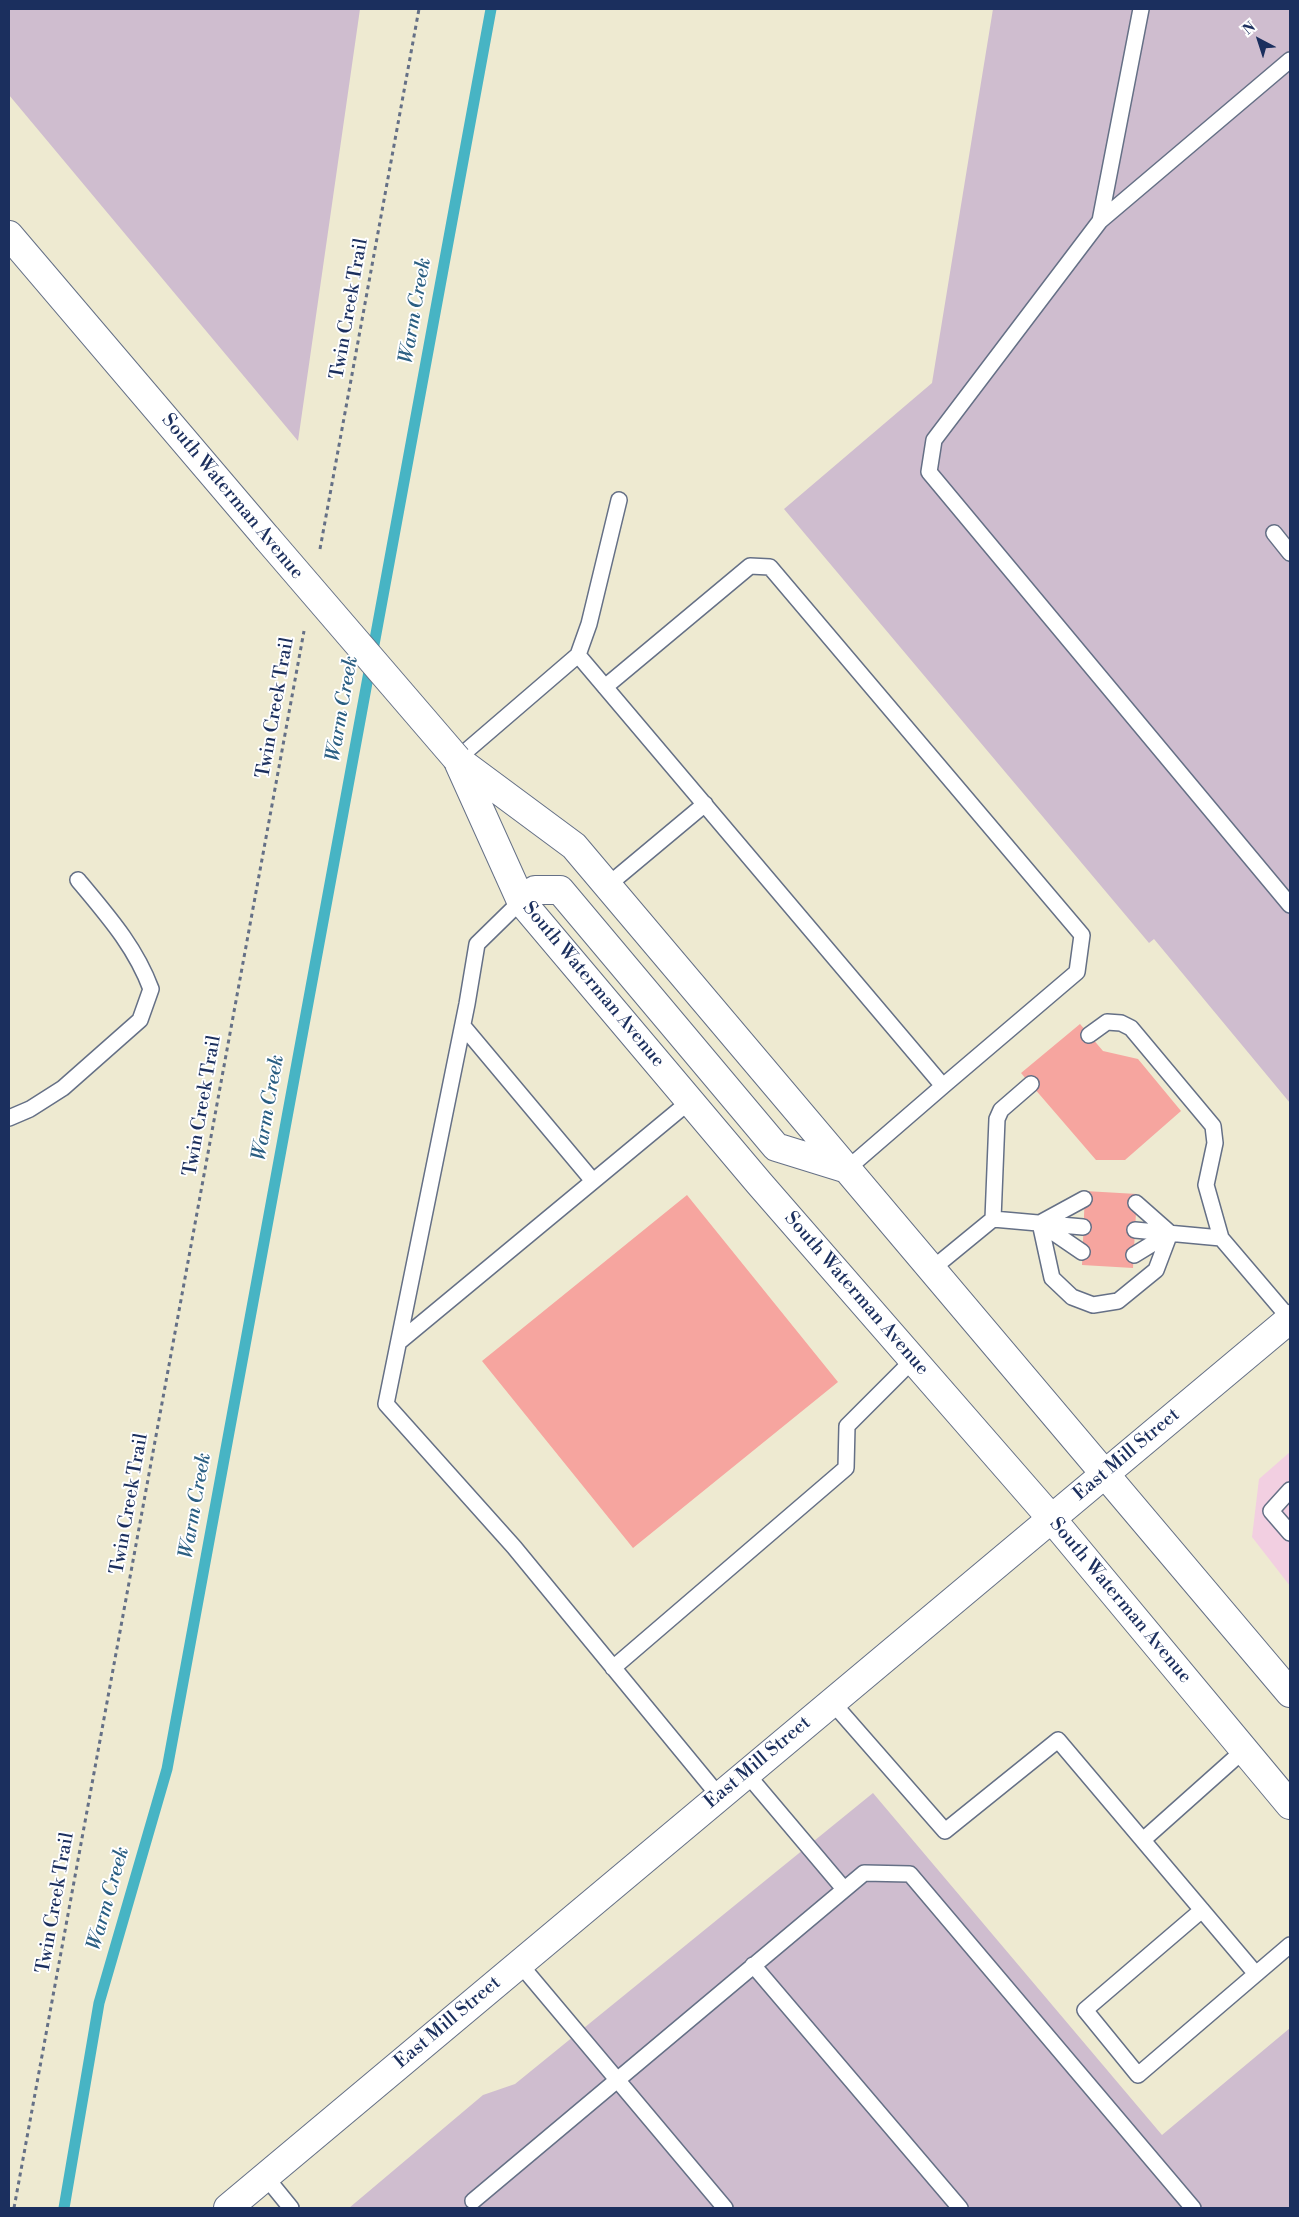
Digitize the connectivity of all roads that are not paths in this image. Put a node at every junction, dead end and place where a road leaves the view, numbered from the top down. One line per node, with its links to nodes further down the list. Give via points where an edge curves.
1 (1141, 9): 3 (lane)
2 (1290, 60): 3 (lane)
3 (1100, 221): 15 (lane, via 934,440 930,472)
4 (9, 235): 10 (main road, South Waterman Avenue, bridge)
5 (619, 500): 8 (lane, via 589,624)
6 (1274, 533): 7 (lane)
7 (1290, 553)
8 (578, 655): 9 (lane); 10 (lane)
9 (605, 687): 11 (lane); 19 (lane, via 750,566 770,567 1082,935 1077,972)
10 (457, 759): 13 (main road, South Waterman Avenue, via 574,846); 14 (main road, South Waterman Avenue)
11 (705, 804): 13 (lane); 19 (lane)
12 (78, 880): 21 (lane, via 126,940 142,964 151,989 140,1020 128,1031 63,1088)
13 (608, 886): 22 (main road, South Waterman Avenue)
14 (521, 901): 16 (lane, via 477,944); 20 (main road, South Waterman Avenue); 22 (main road, via 535,890 560,890 776,1147)
15 (1290, 905)
16 (463, 1026): 23 (lane); 36 (lane)
17 (1089, 1035): 31 (lane, via 1107,1022 1131,1028 1213,1126 1215,1143 1206,1185)
18 (1031, 1084): 26 (lane, via 1001,1110 996,1119)
19 (943, 1086): 22 (lane)
20 (690, 1101): 23 (lane); 37 (main road, South Waterman Avenue)
21 (9, 1118)
22 (847, 1169): 34 (main road, South Waterman Avenue)
23 (593, 1181): 36 (lane)
24 (1084, 1199): 27 (lane)
25 (1136, 1203): 30 (lane)
26 (993, 1219): 27 (lane); 34 (lane)
27 (1040, 1223): 28 (lane); 30 (lane, via 1052,1278 1072,1297 1093,1305 1118,1301 1156,1270); 32 (lane)
28 (1083, 1227)
29 (1135, 1230): 30 (lane)
30 (1170, 1233): 31 (lane); 33 (lane)
31 (1221, 1238): 35 (lane)
32 (1082, 1252)
33 (1134, 1255)
34 (932, 1269): 38 (main road, South Waterman Avenue)
35 (1290, 1319): 38 (main road, East Mill Street)
36 (399, 1342): 42 (lane, via 386,1404 514,1547)
37 (913, 1360): 40 (main road, South Waterman Avenue); 42 (lane, via 847,1426 846,1468)
38 (1105, 1473): 40 (main road, East Mill Street); 43 (main road, South Waterman Avenue)
39 (1290, 1490): 41 (lane, via 1271,1511)
40 (1051, 1518): 44 (main road, East Mill Street); 45 (main road, South Waterman Avenue)
41 (1290, 1533)
42 (613, 1668): 47 (lane)
43 (1290, 1693)
44 (832, 1702): 46 (main road, East Mill Street); 49 (lane, via 945,1831 1058,1740)
45 (1244, 1750): 48 (main road, South Waterman Avenue); 49 (lane)
46 (746, 1773): 47 (main road, East Mill Street); 50 (lane)
47 (719, 1796): 53 (main road, East Mill Street)
48 (1290, 1805)
49 (1142, 1840): 51 (lane)
50 (844, 1889): 54 (lane); 63 (lane, via 864,1873 910,1874)
51 (1202, 1910): 55 (lane); 55 (lane, via 1085,2010 1138,2075)
52 (1290, 1945): 55 (lane)
53 (519, 1963): 56 (lane); 57 (main road, East Mill Street)
54 (753, 1965): 56 (lane); 62 (lane)
55 (1256, 1974)
56 (616, 2078): 58 (lane); 61 (lane)
57 (265, 2176): 59 (main road, East Mill Street); 60 (lane)
58 (472, 2206)
59 (228, 2208)
60 (291, 2208)
61 (725, 2208)
62 (960, 2208)
63 (1193, 2208)

